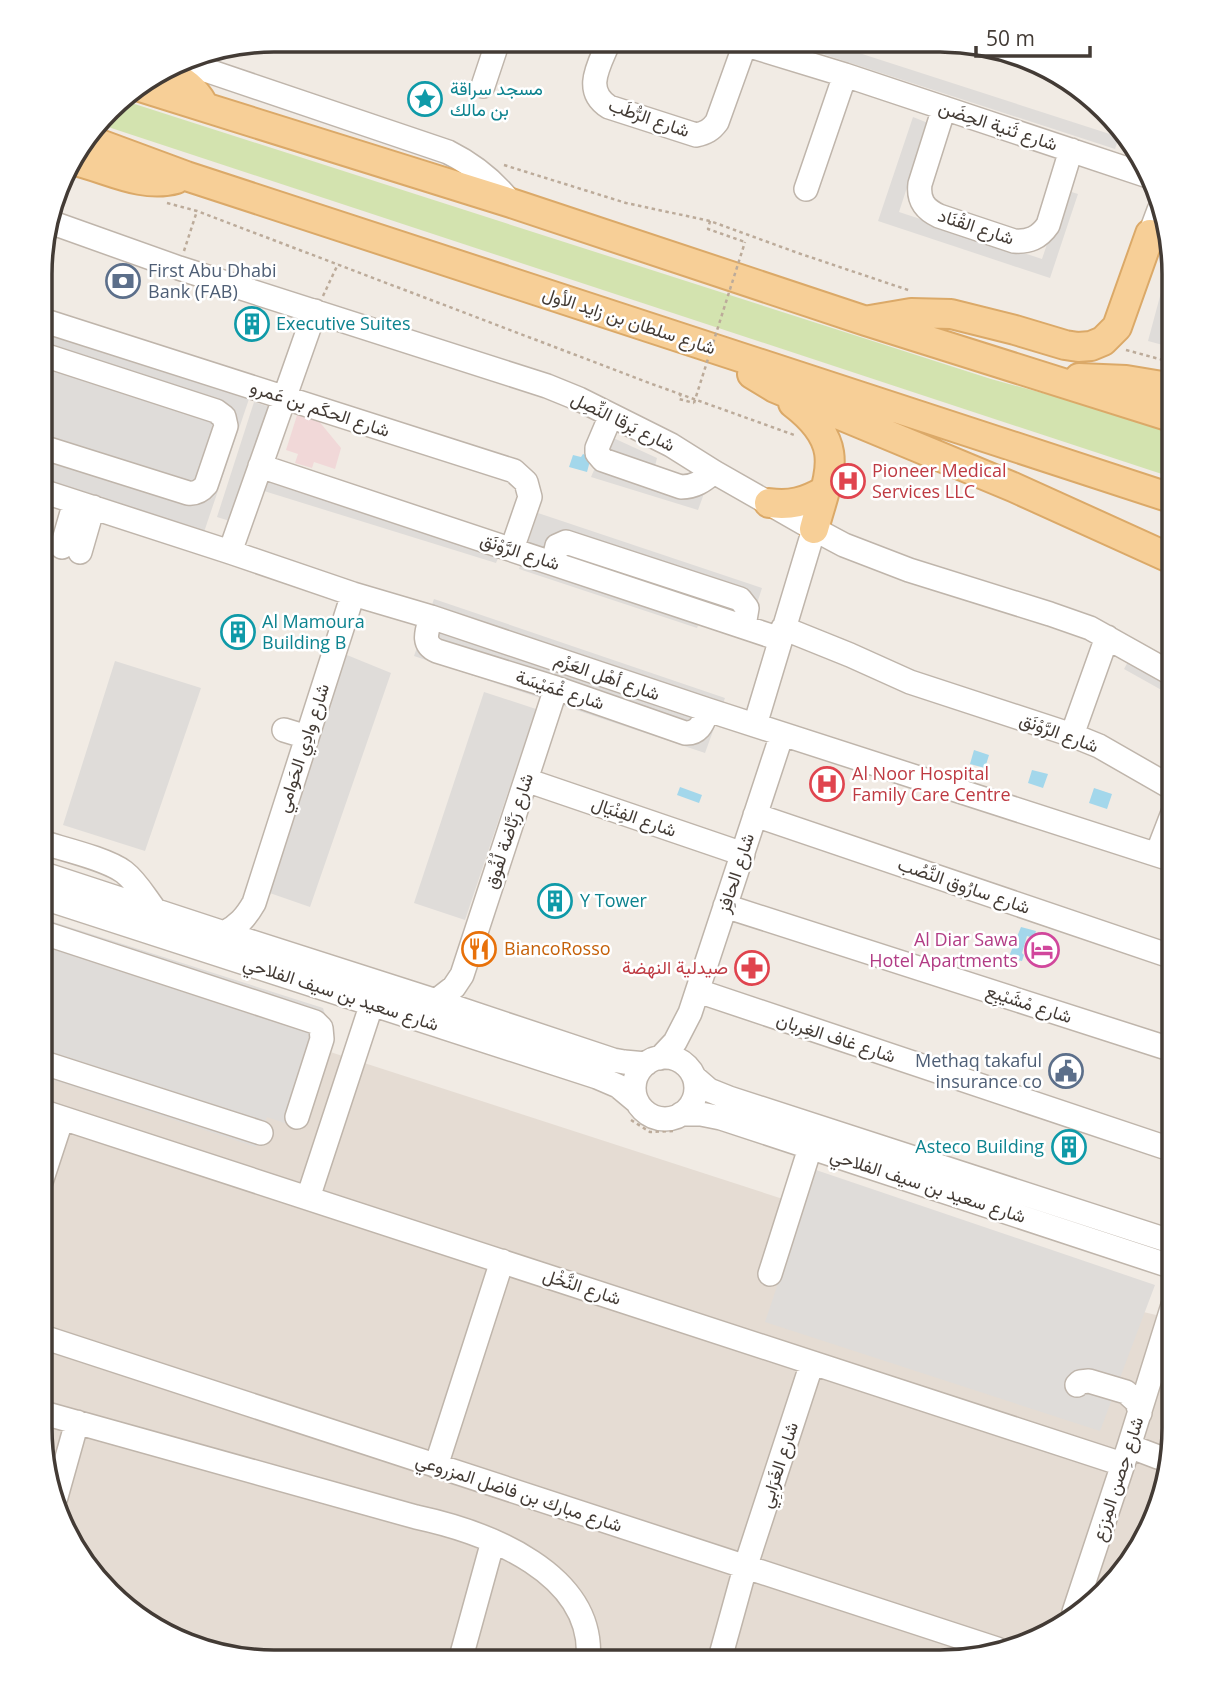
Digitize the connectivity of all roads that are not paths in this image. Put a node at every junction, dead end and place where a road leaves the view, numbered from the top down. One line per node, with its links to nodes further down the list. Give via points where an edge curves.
1 (494, 53): 8 (street)
2 (605, 53): 3 (street, شارع الرُّطَب, via 594,86 601,102 696,135 705,134 717,122)
3 (738, 53)
4 (774, 53): 6 (street, شارع ثَنية الحِضَن)
5 (196, 67): 18 (street, via 448,152 487,177)
6 (845, 75): 11 (street, شارع ثَنية الحِضَن); 17 (street)
7 (174, 76): 10 (main road, via 198,95)
8 (483, 86)
9 (151, 90): 10 (main road)
10 (204, 106): 18 (main road)
11 (944, 108): 13 (street, شارع ثَنية الحِضَن); 13 (street, شارع القْنَاد, via 920,184 922,204 939,216 1001,237 1024,242 1042,233)
12 (96, 143): 16 (main road, شارع سلطان بن زايد الأول)
13 (1072, 150): 15 (street, شارع ثَنية الحِضَن)
14 (83, 163): 16 (main road, via 147,182)
15 (1137, 172)
16 (186, 176): 24 (main road, شارع سلطان بن زايد الأول)
17 (806, 189)
18 (511, 203): 22 (main road)
19 (58, 225): 21 (street, شارع بَرقا النِّصِل)
20 (1157, 231): 22 (main road, via 1117,327 1091,346 1078,347 951,314 911,313)
21 (315, 311): 29 (street); 31 (street, شارع بَرقا النِّصِل, via 547,386)
22 (866, 321): 26 (main road)
23 (53, 323): 29 (street, شارع الحكَم بن عَمرو)
24 (711, 348): 28 (main road); 37 (main road, شارع سلطان بن زايد الأول)
25 (53, 358): 32 (street, via 216,411 226,426 206,485 194,494)
26 (1056, 380): 27 (main road, via 1102,378); 30 (main road)
27 (1162, 386)
28 (775, 388): 35 (main road, via 823,434 830,463); 44 (main road)
29 (285, 397): 33 (street); 42 (street, شارع الحكَم بن عَمرو, via 521,476 530,497)
30 (1162, 414)
31 (611, 415): 34 (street, شارع بَرقا النِّصِل); 34 (street, via 597,448 603,460 681,487 695,485)
32 (53, 450)
33 (260, 466): 42 (street, شارع الرَّوْنَق); 43 (street)
34 (714, 472): 38 (street, شارع بَرقا النِّصِل)
35 (824, 491): 38 (main road, via 797,503); 40 (main road)
36 (53, 495): 39 (street, شارع أهْل العَزْم)
37 (1162, 495)
38 (769, 503): 40 (street, شارع بَرقا النِّصِل)
39 (84, 505): 41 (street); 43 (street, شارع أهْل العَزْم)
40 (814, 529): 51 (street); 52 (street, شارع بَرقا النِّصِل, via 876,558 1070,620)
41 (71, 549)
42 (512, 549): 45 (street, شارع الرَّوْنَق)
43 (230, 552): 47 (street, شارع أهْل العَزْم)
44 (1162, 554)
45 (553, 563): 46 (street, via 557,546 566,542); 48 (street, شارع الرَّوْنَق)
46 (676, 578): 48 (street); 50 (street, via 740,599 747,608)
47 (353, 594): 49 (street, شارع أهْل العَزْم); 60 (street, شارع وادِي الحَوامي)
48 (669, 601): 50 (street, شارع الرَّوْنَق)
49 (431, 617): 54 (street, شارع غْمَيْسَة, via 426,637 432,649); 55 (street, شارع أهْل العَزْم)
50 (744, 626): 51 (street, شارع الرَّوْنَق)
51 (782, 633): 56 (street); 59 (street, شارع الرَّوْنَق, via 850,655 910,682)
52 (1107, 637): 53 (street, شارع بَرقا النِّصِل); 59 (street)
53 (1162, 667)
54 (556, 688): 55 (street, شارع غْمَيْسَة, via 690,734 699,729); 61 (street, شارع رَبَّاضة لُفُوق)
55 (708, 710): 56 (street, شارع أهْل العَزْم)
56 (755, 725): 58 (street, شارع أهْل العَزْم)
57 (284, 730): 60 (street)
58 (782, 734): 63 (street, شارع الحافِز); 66 (street, شارع أهْل العَزْم)
59 (1072, 735): 62 (street, شارع الرَّوْنَق)
60 (307, 737): 69 (street, شارع وادِي الحَوامي)
61 (526, 780): 65 (street, شارع الفِنْيَال); 76 (street, شارع رَبَّاضة لُفُوق)
62 (1162, 782)
63 (755, 815): 65 (street, شارع الحافِز); 75 (street, شارع سارُوق النَّصُب)
64 (53, 846): 71 (street, via 123,871)
65 (743, 854): 70 (street, شارع الحافِز)
66 (1162, 856)
67 (53, 877): 71 (street, شارع سعيد بن سيف الفلاحي)
68 (53, 901): 79 (street, شارع سعيد بن سيف الفلاحي)
69 (254, 903): 72 (street, شارع وادِي الحَوامي, via 239,924); 74 (street, شارع وادِي الحَوامي, via 254,929)
70 (725, 906): 78 (street, شارع الحافِز); 81 (street, شارع مْشَيْبِع)
71 (155, 910): 72 (street, شارع سعيد بن سيف الفلاحي)
72 (224, 933): 74 (street, شارع سعيد بن سيف الفلاحي)
73 (53, 936): 88 (street, via 315,1022 322,1040)
74 (261, 945): 77 (street, شارع سعيد بن سيف الفلاحي)
75 (1161, 953)
76 (461, 975): 77 (street, شارع رَبَّاضة لُفُوق); 80 (street, شارع رَبَّاضة لُفُوق)
77 (436, 1001): 80 (street, شارع سعيد بن سيف الفلاحي)
78 (694, 1002): 82 (street, شارع الحافِز, via 675,1042); 84 (street, شارع الحافِز, via 688,1036); 90 (street, شارع غاف الغِربان)
79 (372, 1003): 85 (street, شارع سعيد بن سيف الفلاحي, via 608,1081); 92 (street)
80 (468, 1012): 82 (street, شارع سعيد بن سيف الفلاحي, via 613,1060)
81 (1161, 1046)
82 (653, 1061): 84 (street, via 674,1059); 85 (street, via 635,1081)
83 (53, 1066): 89 (street)
84 (692, 1074): 87 (street, via 694,1099); 93 (street, شارع سعيد بن سيف الفلاحي, via 709,1090 729,1098)
85 (636, 1101): 87 (street, via 656,1118)
86 (53, 1115): 92 (street, شارع النَّخْل)
87 (681, 1115): 91 (street, شارع سعيد بن سيف الفلاحي, via 721,1118)
88 (297, 1117)
89 (261, 1133)
90 (1161, 1146)
91 (810, 1148): 95 (street, شارع سعيد بن سيف الفلاحي); 96 (street)
92 (308, 1198): 94 (street, شارع النَّخْل)
93 (1161, 1238)
94 (502, 1261): 99 (street, شارع النَّخْل); 106 (street)
95 (1161, 1263)
96 (770, 1274)
97 (53, 1340): 106 (street, شارع مبارك بن فاضل المزروعي)
98 (1161, 1345): 100 (street, شارع حِصن المِزرَع)
99 (812, 1363): 104 (street, شارع النَّخْل); 109 (street, شارع الغَرَابِي)
100 (1151, 1378): 101 (street, شارع حِصن المِزرَع); 101 (street, via 1136,1388 1079,1378 1080,1382 1126,1392)
101 (1140, 1413): 104 (street, شارع حِصن المِزرَع)
102 (53, 1416): 103 (street)
103 (77, 1422): 107 (street); 108 (street, via 443,1522)
104 (1126, 1455): 105 (street, شارع النَّخْل); 110 (street, شارع حِصن المِزرَع)
105 (1159, 1457)
106 (436, 1466): 109 (street, شارع مبارك بن فاضل المزروعي)
107 (60, 1483)
108 (493, 1541): 112 (street); 113 (street, via 531,1562 569,1594 587,1631)
109 (745, 1568): 111 (street, شارع مبارك بن فاضل المزروعي); 114 (street, شارع الغَرَابِي)
110 (1077, 1602)
111 (984, 1646)
112 (463, 1650)
113 (590, 1650)
114 (722, 1650)

